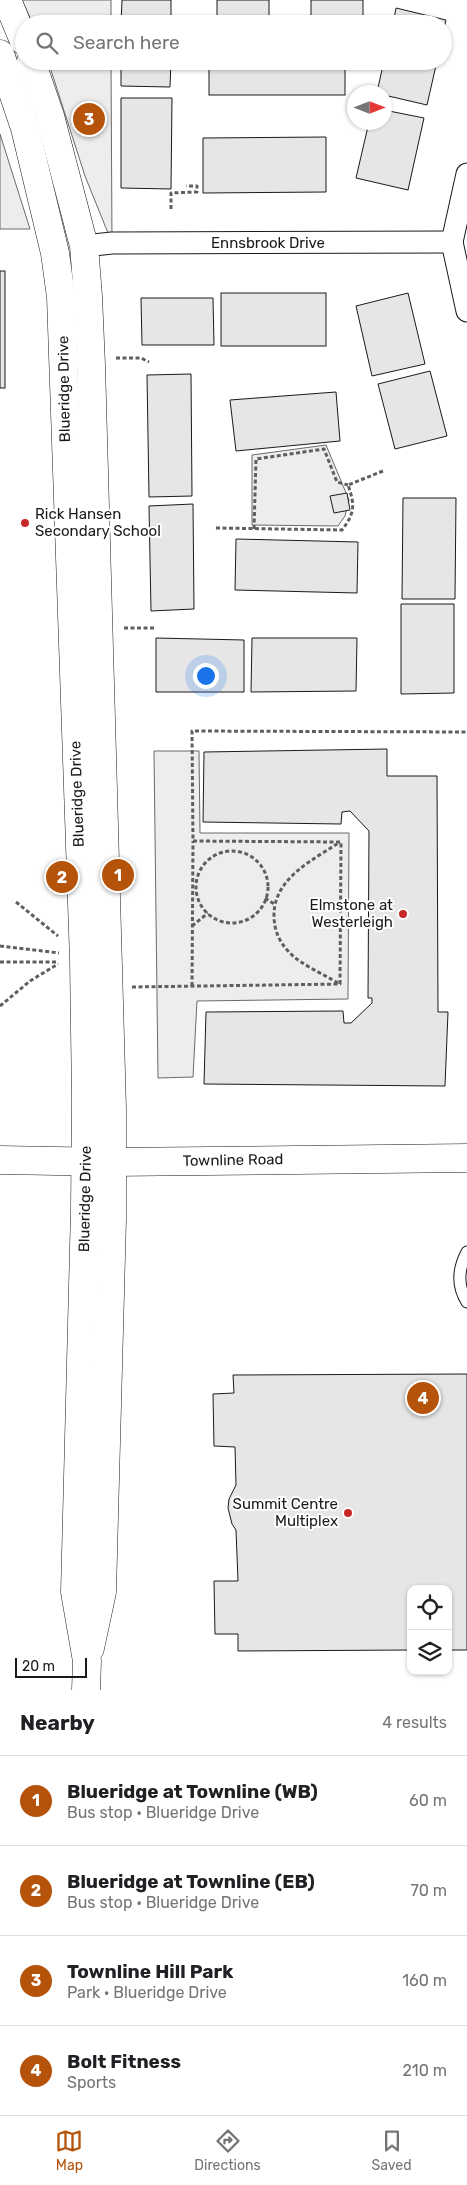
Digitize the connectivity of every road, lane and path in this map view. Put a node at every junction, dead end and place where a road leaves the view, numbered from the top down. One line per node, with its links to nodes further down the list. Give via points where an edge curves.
1 (7, 0): 2 (street)
2 (15, 19)
3 (0, 54): 39 (street, Blueridge Drive, via 27,137 55,253 61,297 84,961)
4 (34, 70): 9 (street, Blueridge Drive, via 50,116)
5 (467, 174): 8 (street)
6 (186, 186): 7 (path, via 196,186 196,192 171,193)
7 (171, 208)
8 (452, 242): 9 (street, Ennsbrook Drive, via 112,243); 10 (street)
9 (84, 246): 39 (street, Blueridge Drive, via 91,365 106,874)
10 (467, 311)
11 (111, 358): 12 (path, via 141,358)
12 (149, 362)
13 (383, 471): 14 (path)
14 (348, 485): 16 (path, via 353,500 352,518 342,530); 16 (path, via 337,482 324,449 256,459)
15 (216, 528): 16 (path)
16 (254, 529)
17 (120, 628): 18 (path)
18 (154, 628)
19 (467, 732): 20 (path, via 192,731)
20 (192, 841): 21 (path); 22 (path)
21 (340, 842): 26 (path, via 292,875); 33 (path)
22 (192, 866): 23 (path); 28 (path)
23 (198, 874): 24 (path, via 213,856 236,851 247,854 264,870 267,882); 27 (path, via 198,898)
24 (265, 898): 26 (path); 27 (path, via 256,914 246,920 222,921)
25 (16, 902): 29 (path)
26 (274, 904): 33 (path, via 275,931 291,954)
27 (208, 913): 28 (path)
28 (192, 926): 34 (path)
29 (63, 940)
30 (0, 946): 31 (path, via 63,953)
31 (63, 946)
32 (0, 962): 36 (path, via 63,962 30,981)
33 (340, 984): 34 (path)
34 (192, 986): 35 (path)
35 (132, 987)
36 (0, 1006)
37 (467, 1158): 39 (street, Townline Road)
38 (0, 1160): 39 (street, Townline Road)
39 (99, 1162): 42 (street, Blueridge Drive, via 102,1592 87,1661)
40 (467, 1252): 41 (lane, via 460,1266 459,1280)
41 (467, 1302)
42 (86, 1690)

